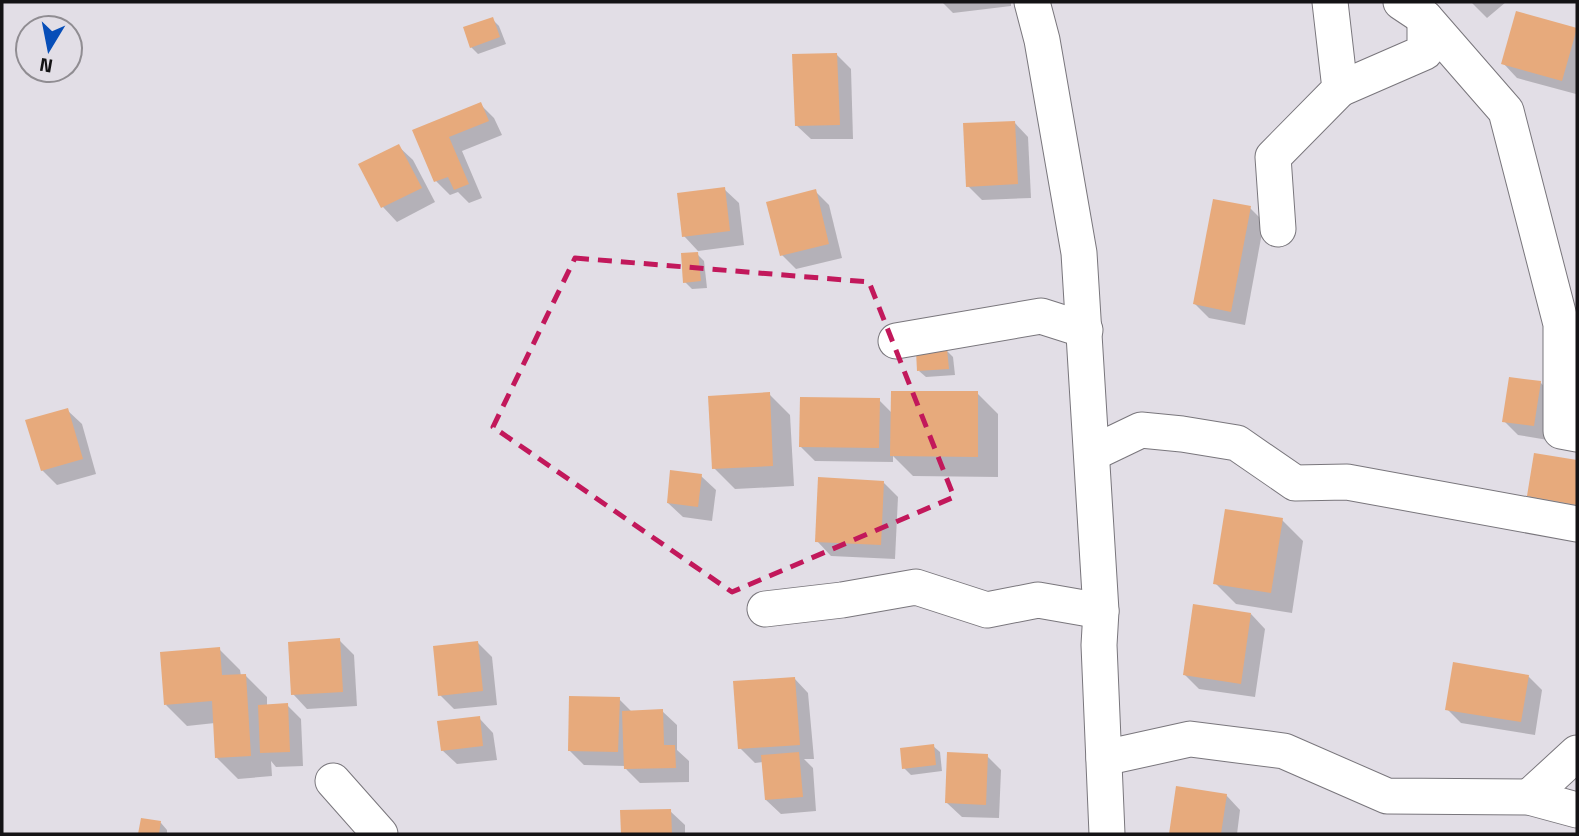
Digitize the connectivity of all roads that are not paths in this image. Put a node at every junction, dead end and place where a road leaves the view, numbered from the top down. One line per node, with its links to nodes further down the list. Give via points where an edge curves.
1 (1032, 2): 6 (street, via 1069,190)
2 (1330, 2): 4 (street)
3 (1417, 24): 4 (street); 8 (street, via 1463,60 1506,111 1561,324 1561,431)
4 (1340, 89): 5 (street, via 1273,158)
5 (1278, 229)
6 (1085, 330): 7 (street, via 1041,317); 9 (street)
7 (896, 341)
8 (1577, 434)
9 (1093, 453): 10 (street, via 1140,430 1182,434 1237,443 1295,483 1347,482); 12 (street)
10 (1577, 524)
11 (765, 609): 12 (street, via 916,587 987,610 1038,600)
12 (1101, 611): 14 (street)
13 (1577, 752): 16 (street)
14 (1104, 758): 16 (street, via 1190,739 1284,751 1387,796); 19 (street)
15 (333, 781): 18 (street)
16 (1530, 797): 17 (street)
17 (1577, 810)
18 (380, 834)
19 (1107, 834)

